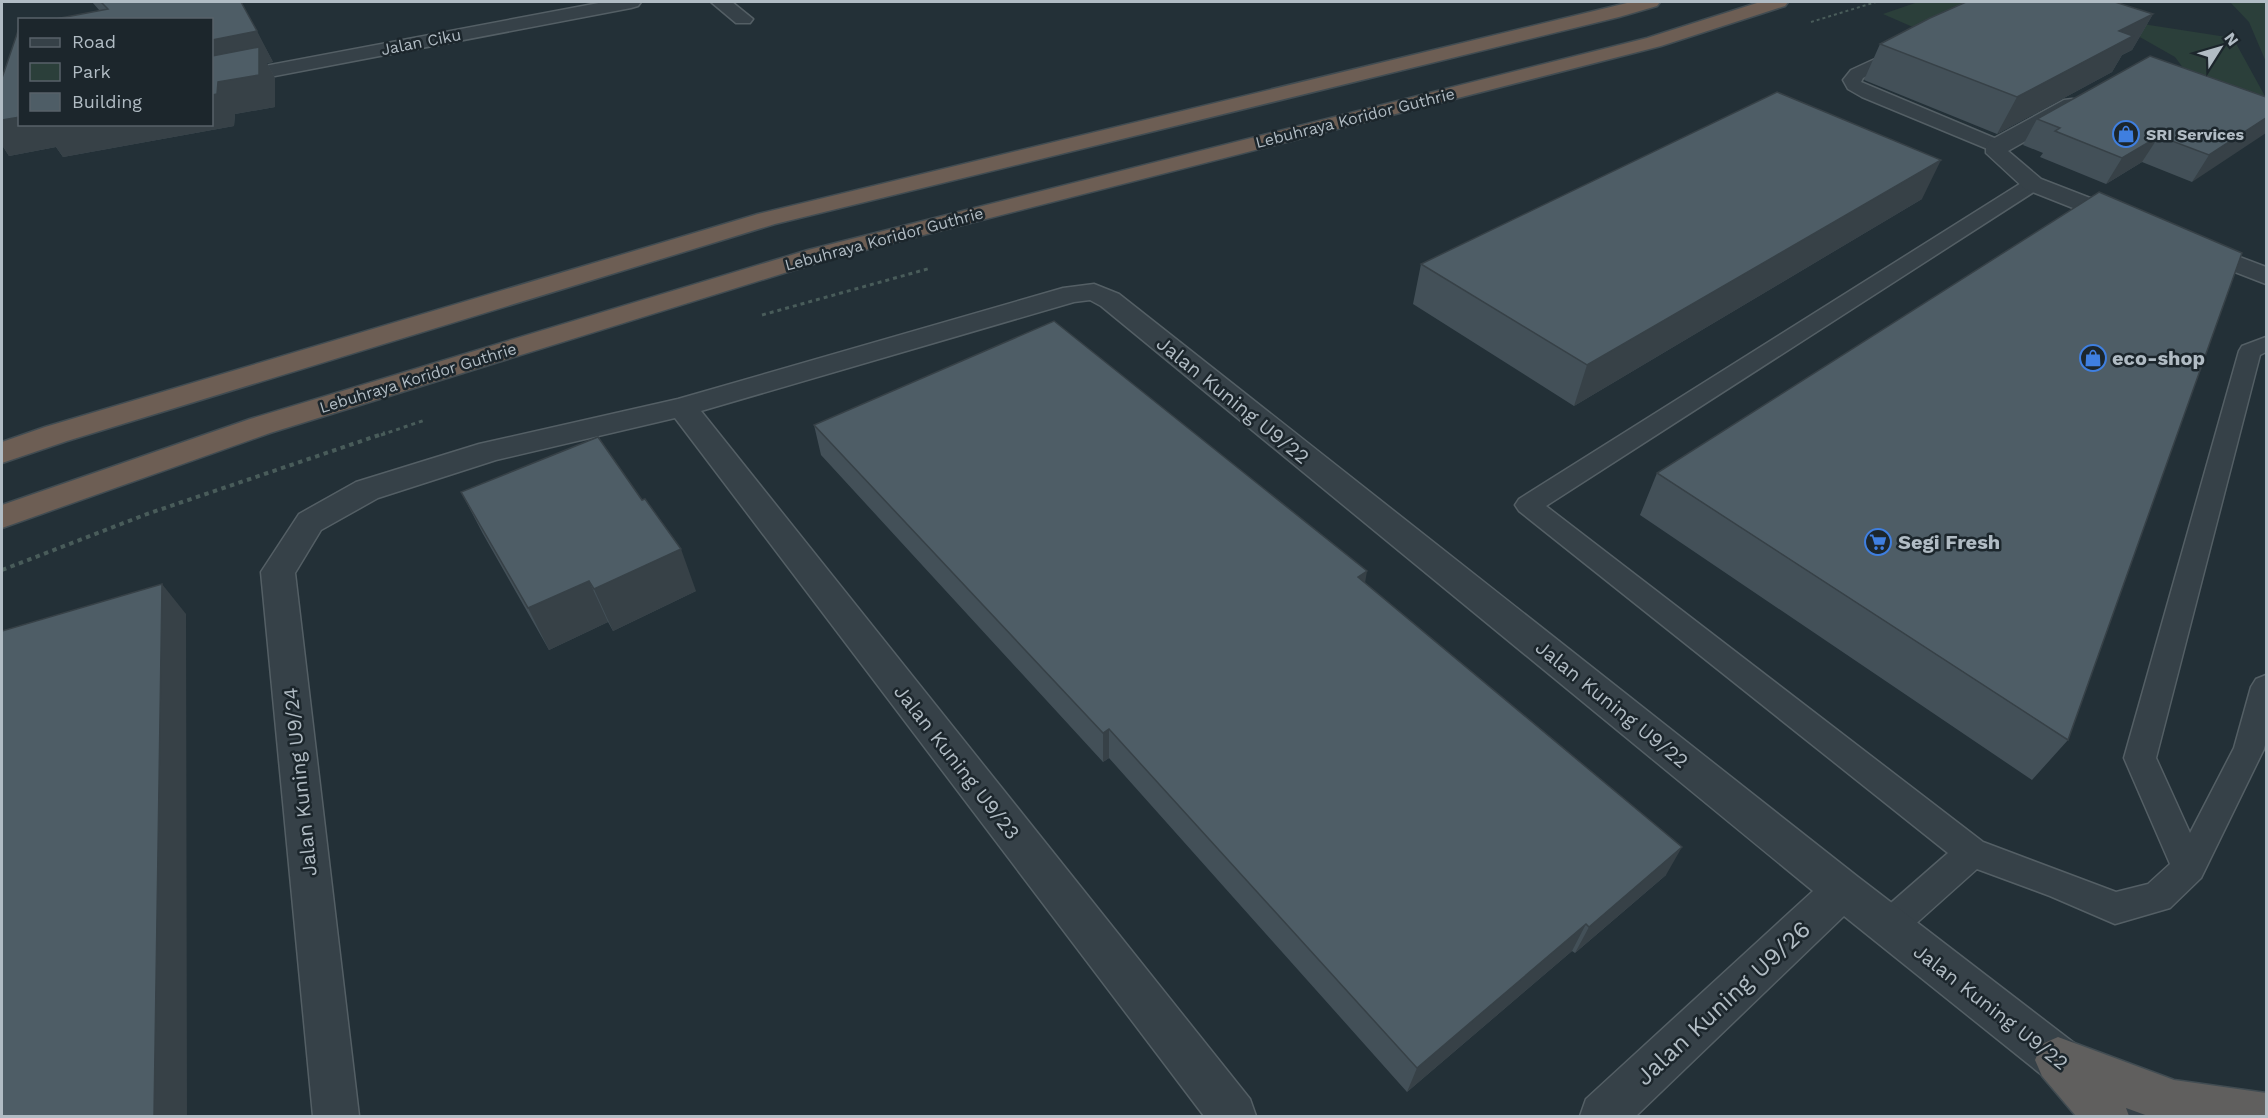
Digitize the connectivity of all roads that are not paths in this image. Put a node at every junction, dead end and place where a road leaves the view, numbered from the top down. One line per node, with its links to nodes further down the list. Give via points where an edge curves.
1 (631, 2): 7 (street, Jalan Ciku)
2 (721, 2): 5 (street)
3 (1650, 2): 17 (highway, via 766,219)
4 (1778, 2): 18 (highway, Lebuhraya Koridor Guthrie, via 1654,42 817,255 260,426)
5 (743, 19)
6 (1910, 47): 9 (lane, via 1857,74 1852,80 1854,85)
7 (213, 82)
8 (2086, 98): 9 (street)
9 (1996, 146): 10 (street, via 2002,160)
10 (2033, 184): 11 (street); 20 (lane, via 1528,505)
11 (2144, 228)
12 (2178, 241): 13 (street)
13 (2266, 276)
14 (1094, 292): 16 (street, Jalan Kuning U9/24, via 1062,296); 22 (street, Jalan Kuning U9/22, via 1110,300)
15 (2266, 344): 21 (lane, via 2250,351 2140,758)
16 (682, 407): 25 (street, Jalan Kuning U9/24, via 490,452 367,490 310,522 278,572); 26 (street, Jalan Kuning U9/23)
17 (2, 453)
18 (2, 517)
19 (2266, 687): 21 (lane, via 2249,749)
20 (1972, 854): 21 (lane, via 2115,908 2158,897); 23 (lane)
21 (2189, 868)
22 (1843, 890): 23 (street, Jalan Kuning U9/22); 27 (street, Jalan Kuning U9/26)
23 (1889, 926): 24 (street, Jalan Kuning U9/22)
24 (2058, 1060): 28 (highway); 29 (street, Jalan Kuning U9/22); 30 (highway, via 2174,1103)
25 (336, 1116)
26 (1233, 1116)
27 (1603, 1116)
28 (2106, 1116)
29 (2130, 1116)
30 (2266, 1116)

